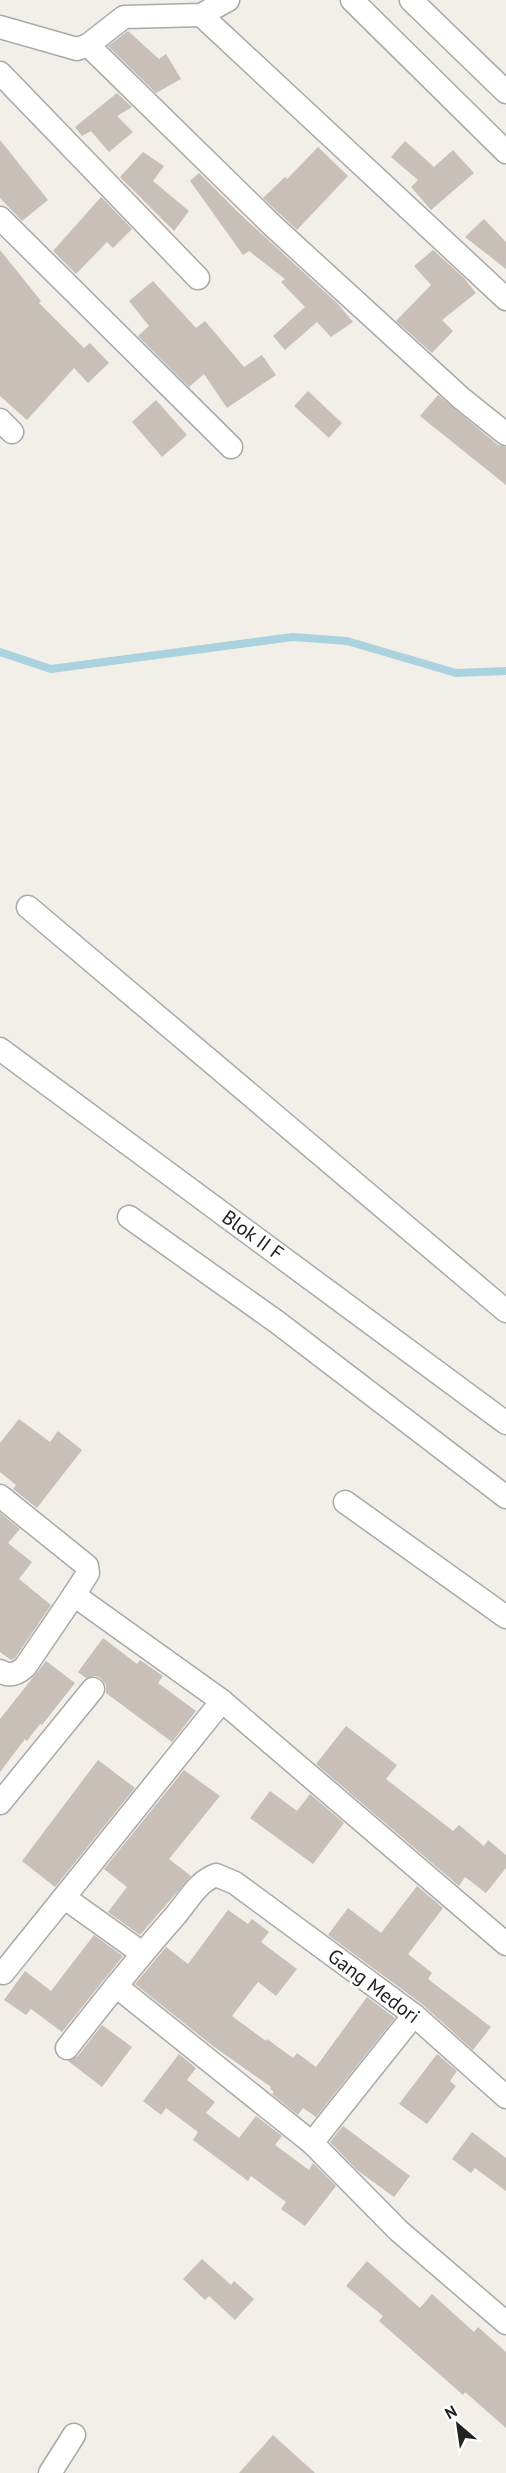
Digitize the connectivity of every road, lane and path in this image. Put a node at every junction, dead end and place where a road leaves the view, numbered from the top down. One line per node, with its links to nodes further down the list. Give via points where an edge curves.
1 (144, 0): 6 (street)
2 (228, 0): 5 (street)
3 (352, 0): 11 (street)
4 (411, 0): 10 (street)
5 (201, 15): 6 (street); 14 (street)
6 (124, 17): 8 (street)
7 (0, 27): 8 (street, via 64,47 77,49)
8 (88, 45): 15 (street, via 273,226 461,398)
9 (0, 73): 13 (street)
10 (506, 92)
11 (506, 152)
12 (0, 218): 16 (street)
13 (198, 278)
14 (506, 299)
15 (506, 434)
16 (231, 447)
17 (28, 907): 20 (street)
18 (0, 1049): 21 (street, Blok II F)
19 (129, 1216): 23 (street, via 277,1322)
20 (506, 1311)
21 (506, 1423)
22 (0, 1496): 25 (street, via 87,1566 88,1573)
23 (506, 1497)
24 (345, 1502): 26 (street)
25 (74, 1595): 27 (street, via 25,1667 10,1675); 29 (street)
26 (506, 1617)
27 (0, 1671)
28 (93, 1689): 30 (street)
29 (222, 1701): 31 (street); 32 (street)
30 (0, 1803)
31 (65, 1898): 33 (street); 34 (street)
32 (506, 1944)
33 (142, 1953): 35 (street); 36 (street, Gang Medori, via 205,1880 216,1875 235,1883)
34 (3, 1973)
35 (116, 1986): 37 (street); 39 (street)
36 (414, 2015): 38 (street, Gang Medori); 39 (street)
37 (67, 2048)
38 (506, 2097)
39 (312, 2143): 40 (street, via 399,2231)
40 (506, 2323)
41 (74, 2435): 42 (street)
42 (50, 2473)

